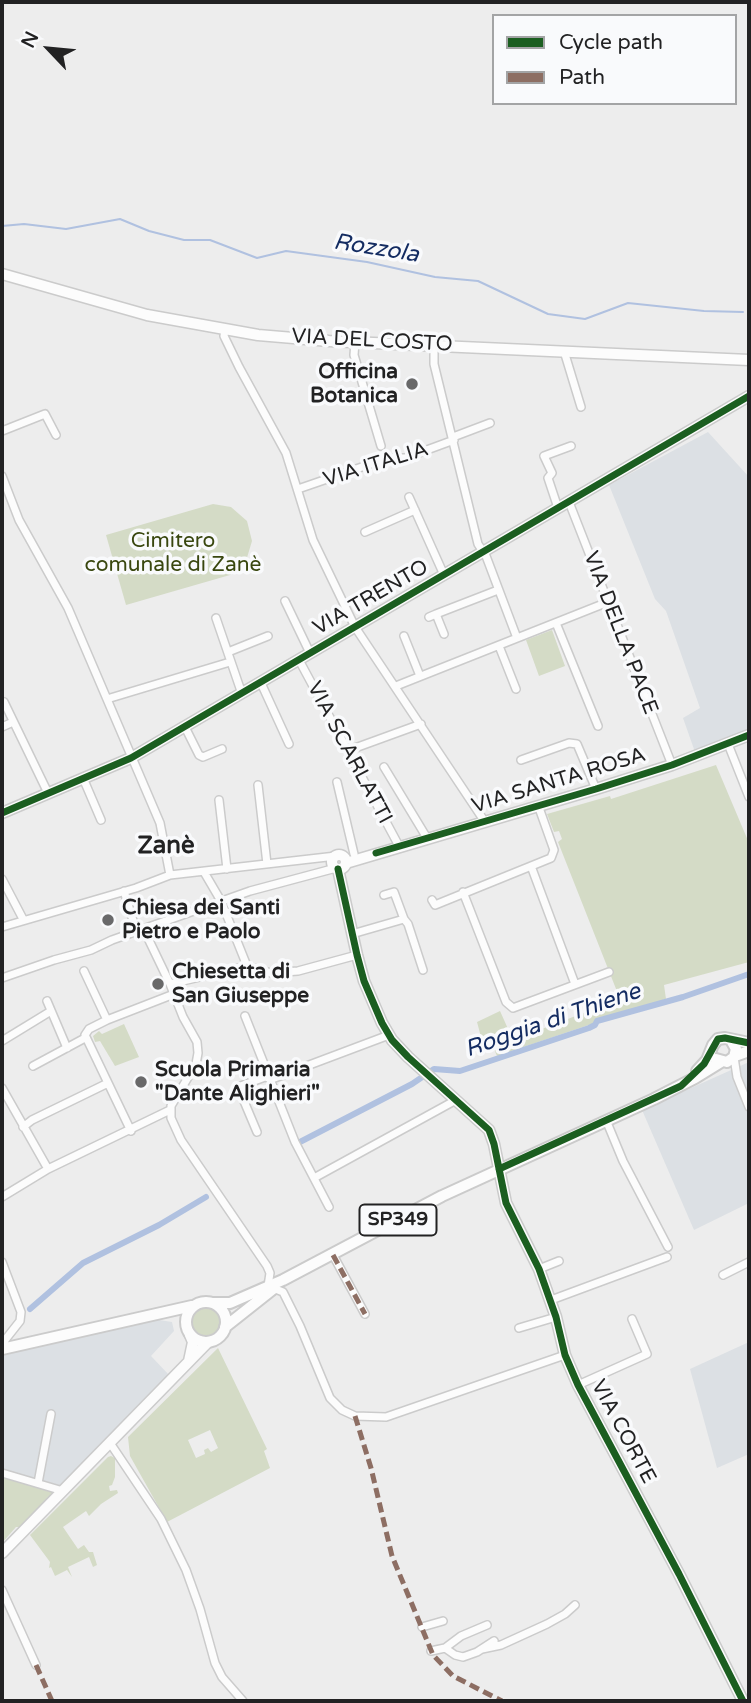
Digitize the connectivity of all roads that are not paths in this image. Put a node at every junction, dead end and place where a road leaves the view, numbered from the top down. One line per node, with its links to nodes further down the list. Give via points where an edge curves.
1 (2, 274): 2 (street, VIA DEL COSTO, via 147,315)
2 (225, 329): 3 (street, VIA DEL COSTO); 16 (street, via 239,367 286,453)
3 (355, 342): 4 (street, VIA DEL COSTO); 13 (street, via 354,355)
4 (434, 345): 5 (street, VIA DEL COSTO); 12 (street, via 434,364)
5 (565, 351): 6 (street, VIA DEL COSTO); 8 (street)
6 (749, 360)
7 (749, 397): 18 (street, VIA TRENTO)
8 (581, 407)
9 (490, 423): 12 (street, VIA ITALIA)
10 (2, 431): 11 (street, via 46,414)
11 (56, 435)
12 (453, 439): 16 (street, VIA ITALIA); 22 (street)
13 (381, 446)
14 (571, 446): 19 (street, via 544,456)
15 (2, 476): 44 (street)
16 (298, 489): 29 (street, via 322,561)
17 (410, 498): 20 (street)
18 (569, 502): 19 (street, VIA TRENTO); 26 (street, VIA DELLA PACE)
19 (558, 508): 22 (street, VIA TRENTO)
20 (415, 510): 21 (street); 23 (street)
21 (365, 532)
22 (482, 552): 23 (street, VIA TRENTO); 24 (street)
23 (444, 575): 29 (street, VIA TRENTO)
24 (498, 590): 30 (street, via 433,616); 33 (street)
25 (285, 601): 36 (street)
26 (608, 602): 28 (street); 58 (street, VIA DELLA PACE)
27 (216, 618): 35 (street)
28 (556, 623): 33 (street); 48 (street)
29 (355, 627): 36 (street, VIA TRENTO); 41 (street)
30 (444, 635)
31 (268, 636): 35 (street)
32 (404, 636): 39 (street)
33 (517, 638): 34 (street)
34 (499, 646): 39 (street); 42 (street)
35 (228, 652): 38 (street)
36 (310, 653): 37 (street, VIA TRENTO)
37 (299, 660): 40 (street, VIA TRENTO); 72 (street, VIA SCARLATTI)
38 (230, 662): 43 (street); 44 (street)
39 (420, 676): 41 (street)
40 (261, 683): 43 (street, VIA TRENTO); 52 (street)
41 (396, 686): 47 (street)
42 (516, 689)
43 (242, 694): 50 (street, VIA TRENTO)
44 (107, 699): 56 (street)
45 (4, 702): 46 (street)
46 (13, 722): 49 (street); 64 (street)
47 (421, 724): 54 (street); 70 (street)
48 (598, 726)
49 (2, 727)
50 (185, 727): 55 (street, via 203,757); 56 (street, VIA TRENTO)
51 (749, 736): 53 (street, VIA SANTA ROSA)
52 (289, 744)
53 (728, 744): 58 (street, VIA SANTA ROSA); 65 (street)
54 (355, 748)
55 (222, 749)
56 (131, 758): 60 (street, VIA TRENTO); 80 (street, via 160,823)
57 (521, 761): 63 (street, via 577,744)
58 (672, 765): 63 (street, VIA SANTA ROSA)
59 (384, 767): 71 (street)
60 (83, 778): 64 (street, VIA TRENTO); 69 (street)
61 (337, 782): 74 (street)
62 (258, 785): 75 (street)
63 (596, 789): 67 (street, VIA SANTA ROSA)
64 (48, 793): 68 (street, VIA TRENTO)
65 (749, 797)
66 (219, 800): 78 (street)
67 (538, 805): 70 (street, VIA SANTA ROSA); 77 (street, via 554,850 551,858)
68 (2, 813)
69 (101, 820)
70 (485, 821): 71 (street, VIA SANTA ROSA)
71 (427, 838): 72 (street, VIA SANTA ROSA)
72 (399, 846): 73 (street, VIA SANTA ROSA)
73 (376, 853): 74 (street, VIA SANTA ROSA); 76 (street, VIA SANTA ROSA)
74 (354, 854): 76 (street, VIA SANTA ROSA)
75 (267, 864): 76 (street, via 319,858); 78 (street)
76 (339, 866): 86 (street); 91 (street, VIA CORTE)
77 (531, 866): 83 (street); 99 (street)
78 (227, 869): 79 (street)
79 (204, 872): 80 (street); 86 (street)
80 (170, 875): 82 (street)
81 (2, 878): 87 (street)
82 (124, 891): 87 (street); 90 (street)
83 (463, 892): 85 (street, via 435,905); 99 (street, via 508,1005 513,1008)
84 (384, 895): 88 (street, via 394,892)
85 (432, 900)
86 (221, 901): 90 (street); 93 (street)
87 (23, 919): 89 (street)
88 (404, 919): 91 (street); 94 (street)
89 (2, 927)
90 (140, 930): 97 (street); 98 (street)
91 (352, 934): 92 (street, VIA CORTE)
92 (357, 955): 93 (street, via 282,973); 105 (street, VIA CORTE)
93 (247, 966): 98 (street)
94 (423, 970)
95 (84, 971): 104 (street)
96 (609, 972): 99 (street)
97 (2, 978)
98 (170, 984): 100 (street)
99 (575, 984)
100 (174, 994): 104 (street); 122 (street, via 198,1053 193,1073)
101 (47, 1001): 102 (street)
102 (51, 1012): 108 (street); 110 (street)
103 (245, 1016): 115 (street)
104 (107, 1020): 106 (street, via 89,1030)
105 (389, 1035): 115 (street); 120 (street, VIA CORTE)
106 (85, 1038): 110 (street); 117 (street)
107 (731, 1040): 109 (main road); 111 (main road, via 720,1038); 113 (main road, via 736,1047)
108 (2, 1041)
109 (749, 1043)
110 (67, 1048): 114 (street)
111 (712, 1050): 113 (main road, via 713,1056); 116 (main road, SP349)
112 (749, 1051): 113 (main road, SP349)
113 (728, 1059): 116 (main road, SP349); 121 (street)
114 (33, 1066)
115 (272, 1079): 126 (street, via 265,1077 238,1087); 129 (street)
116 (688, 1081): 123 (main road, SP349)
117 (108, 1083): 124 (street); 125 (street)
118 (2, 1088): 119 (street)
119 (4, 1098): 124 (street)
120 (456, 1100): 128 (street, VIA CORTE, via 489,1130); 129 (street)
121 (749, 1107)
122 (170, 1110): 125 (street); 139 (street, via 181,1140)
123 (606, 1120): 128 (main road, SP349); 132 (street)
124 (23, 1127): 127 (street)
125 (131, 1130): 127 (street)
126 (257, 1132)
127 (48, 1169): 130 (street)
128 (499, 1169): 133 (main road, SP349); 138 (street, VIA CORTE, via 506,1203)
129 (314, 1178): 131 (street)
130 (2, 1197)
131 (329, 1207)
132 (668, 1247)
133 (333, 1255): 141 (main road, SP349); 147 (street)
134 (667, 1257): 143 (street)
135 (559, 1261): 138 (street)
136 (2, 1262): 155 (street, via 21,1317)
137 (749, 1262): 140 (street)
138 (539, 1269): 143 (street, VIA CORTE)
139 (270, 1273): 141 (street); 141 (street)
140 (723, 1275)
141 (274, 1286): 142 (main road, SP349); 146 (main road, SP349); 156 (street, via 283,1292 330,1398 355,1416 386,1417)
142 (239, 1299): 144 (main road, SP349); 146 (main road)
143 (551, 1300): 149 (street, VIA CORTE)
144 (213, 1303): 145 (main road, SP349, via 202,1301); 151 (main road, via 225,1315)
145 (192, 1306): 148 (main road, SP349); 153 (main road, via 186,1316)
146 (243, 1313): 151 (main road, SP349)
147 (365, 1314)
148 (154, 1315): 153 (main road, via 172,1318); 155 (main road, SP349)
149 (556, 1317): 152 (street); 156 (street, VIA CORTE)
150 (632, 1319): 158 (street, via 648,1354)
151 (225, 1327): 154 (main road, SP349, via 219,1337)
152 (519, 1328)
153 (188, 1331): 154 (main road); 157 (street, via 193,1342)
154 (208, 1342): 157 (street)
155 (3, 1349)
156 (565, 1355): 158 (street, VIA CORTE)
157 (189, 1362): 160 (street)
158 (578, 1385): 176 (street, VIA CORTE)
159 (51, 1414): 162 (street)
160 (110, 1443): 163 (street); 175 (street, via 161,1519 186,1570 215,1663)
161 (2, 1473): 162 (street)
162 (38, 1483): 163 (street)
163 (63, 1491): 164 (street)
164 (3, 1551)
165 (2, 1590): 174 (street)
166 (575, 1605): 172 (street, via 501,1645)
167 (443, 1621): 169 (street)
168 (487, 1625): 171 (street)
169 (422, 1627)
170 (494, 1641): 172 (street)
171 (445, 1648): 172 (street, via 463,1657); 173 (street)
172 (482, 1649)
173 (431, 1651)
174 (36, 1665)
175 (243, 1701)
176 (743, 1701)

